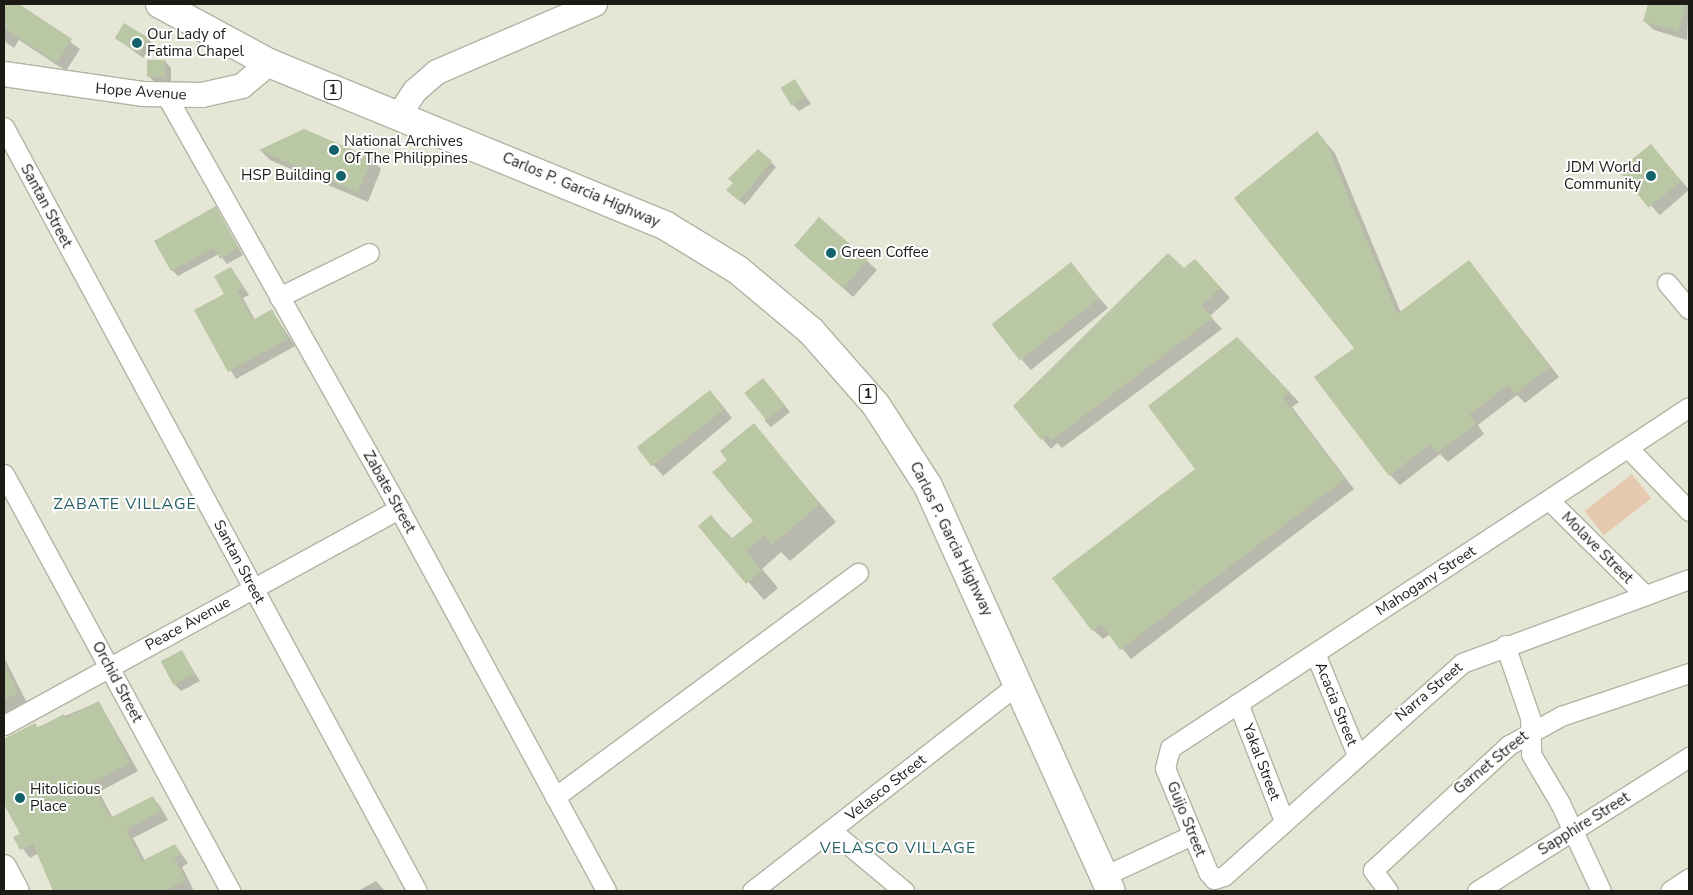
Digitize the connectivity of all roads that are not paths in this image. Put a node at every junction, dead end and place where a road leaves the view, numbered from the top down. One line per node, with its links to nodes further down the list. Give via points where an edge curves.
1 (160, 4): 3 (highway, Carlos P. Garcia Highway / 1)
2 (595, 4): 6 (main road, via 437,72 414,91)
3 (269, 63): 5 (main road, Hope Avenue, via 233,90); 6 (highway, Carlos P. Garcia Highway / 1)
4 (4, 74): 5 (main road, Hope Avenue)
5 (166, 95): 10 (street, Zabate Street)
6 (398, 117): 26 (highway, Carlos P. Garcia Highway / 1, via 580,187 666,226 738,270 811,331 876,405 924,478)
7 (4, 127): 20 (street, Santan Street)
8 (370, 253): 10 (street)
9 (1667, 283): 11 (street)
10 (280, 297): 16 (street, Zabate Street)
11 (1689, 309)
12 (1689, 407): 13 (street, Mahogany Street)
13 (1628, 448): 15 (street, Mahogany Street); 17 (street)
14 (4, 474): 24 (street, Orchid Street)
15 (1550, 501): 21 (street, Molave Street); 23 (street, Mahogany Street)
16 (399, 509): 20 (street, Peace Avenue); 33 (street, Zabate Street)
17 (1689, 510)
18 (858, 573): 33 (street)
19 (1689, 579): 21 (street, Narra Street)
20 (253, 589): 24 (street, Peace Avenue); 44 (street, Santan Street)
21 (1645, 595): 22 (street, Narra Street)
22 (1505, 645): 29 (street, via 1527,705); 30 (street, Narra Street, via 1473,656 1449,672)
23 (1315, 653): 27 (street, Mahogany Street); 30 (street, Acacia Street)
24 (109, 668): 28 (street, Peace Avenue); 43 (street, Orchid Street)
25 (1689, 673): 29 (street, Garnet Street, via 1561,716)
26 (1019, 683): 35 (street, Velasco Street); 41 (highway, Carlos P. Garcia Highway / 1)
27 (1238, 703): 31 (street, Mahogany Street, via 1174,744); 34 (street, Yakal Street)
28 (4, 725)
29 (1530, 731): 36 (street, via 1531,754); 48 (street, Garnet Street, via 1450,797 1373,870)
30 (1357, 755): 34 (street, Narra Street)
31 (1165, 756): 37 (street, Guijo Street, via 1167,774)
32 (1689, 757): 36 (street, Sapphire Street)
33 (555, 796): 45 (street, Zabate Street)
34 (1284, 821): 40 (street, Narra Street)
35 (832, 831): 46 (street, Velasco Street); 47 (street)
36 (1572, 832): 49 (street, Sapphire Street); 50 (street)
37 (1192, 835): 40 (street, Guijo Street); 41 (street)
38 (4, 867): 42 (main road)
39 (1689, 878): 51 (street)
40 (1214, 879)
41 (1107, 884)
42 (17, 891)
43 (230, 891)
44 (417, 891)
45 (606, 891)
46 (752, 891)
47 (904, 891)
48 (1388, 891)
49 (1477, 891)
50 (1601, 891)
51 (1670, 891)

